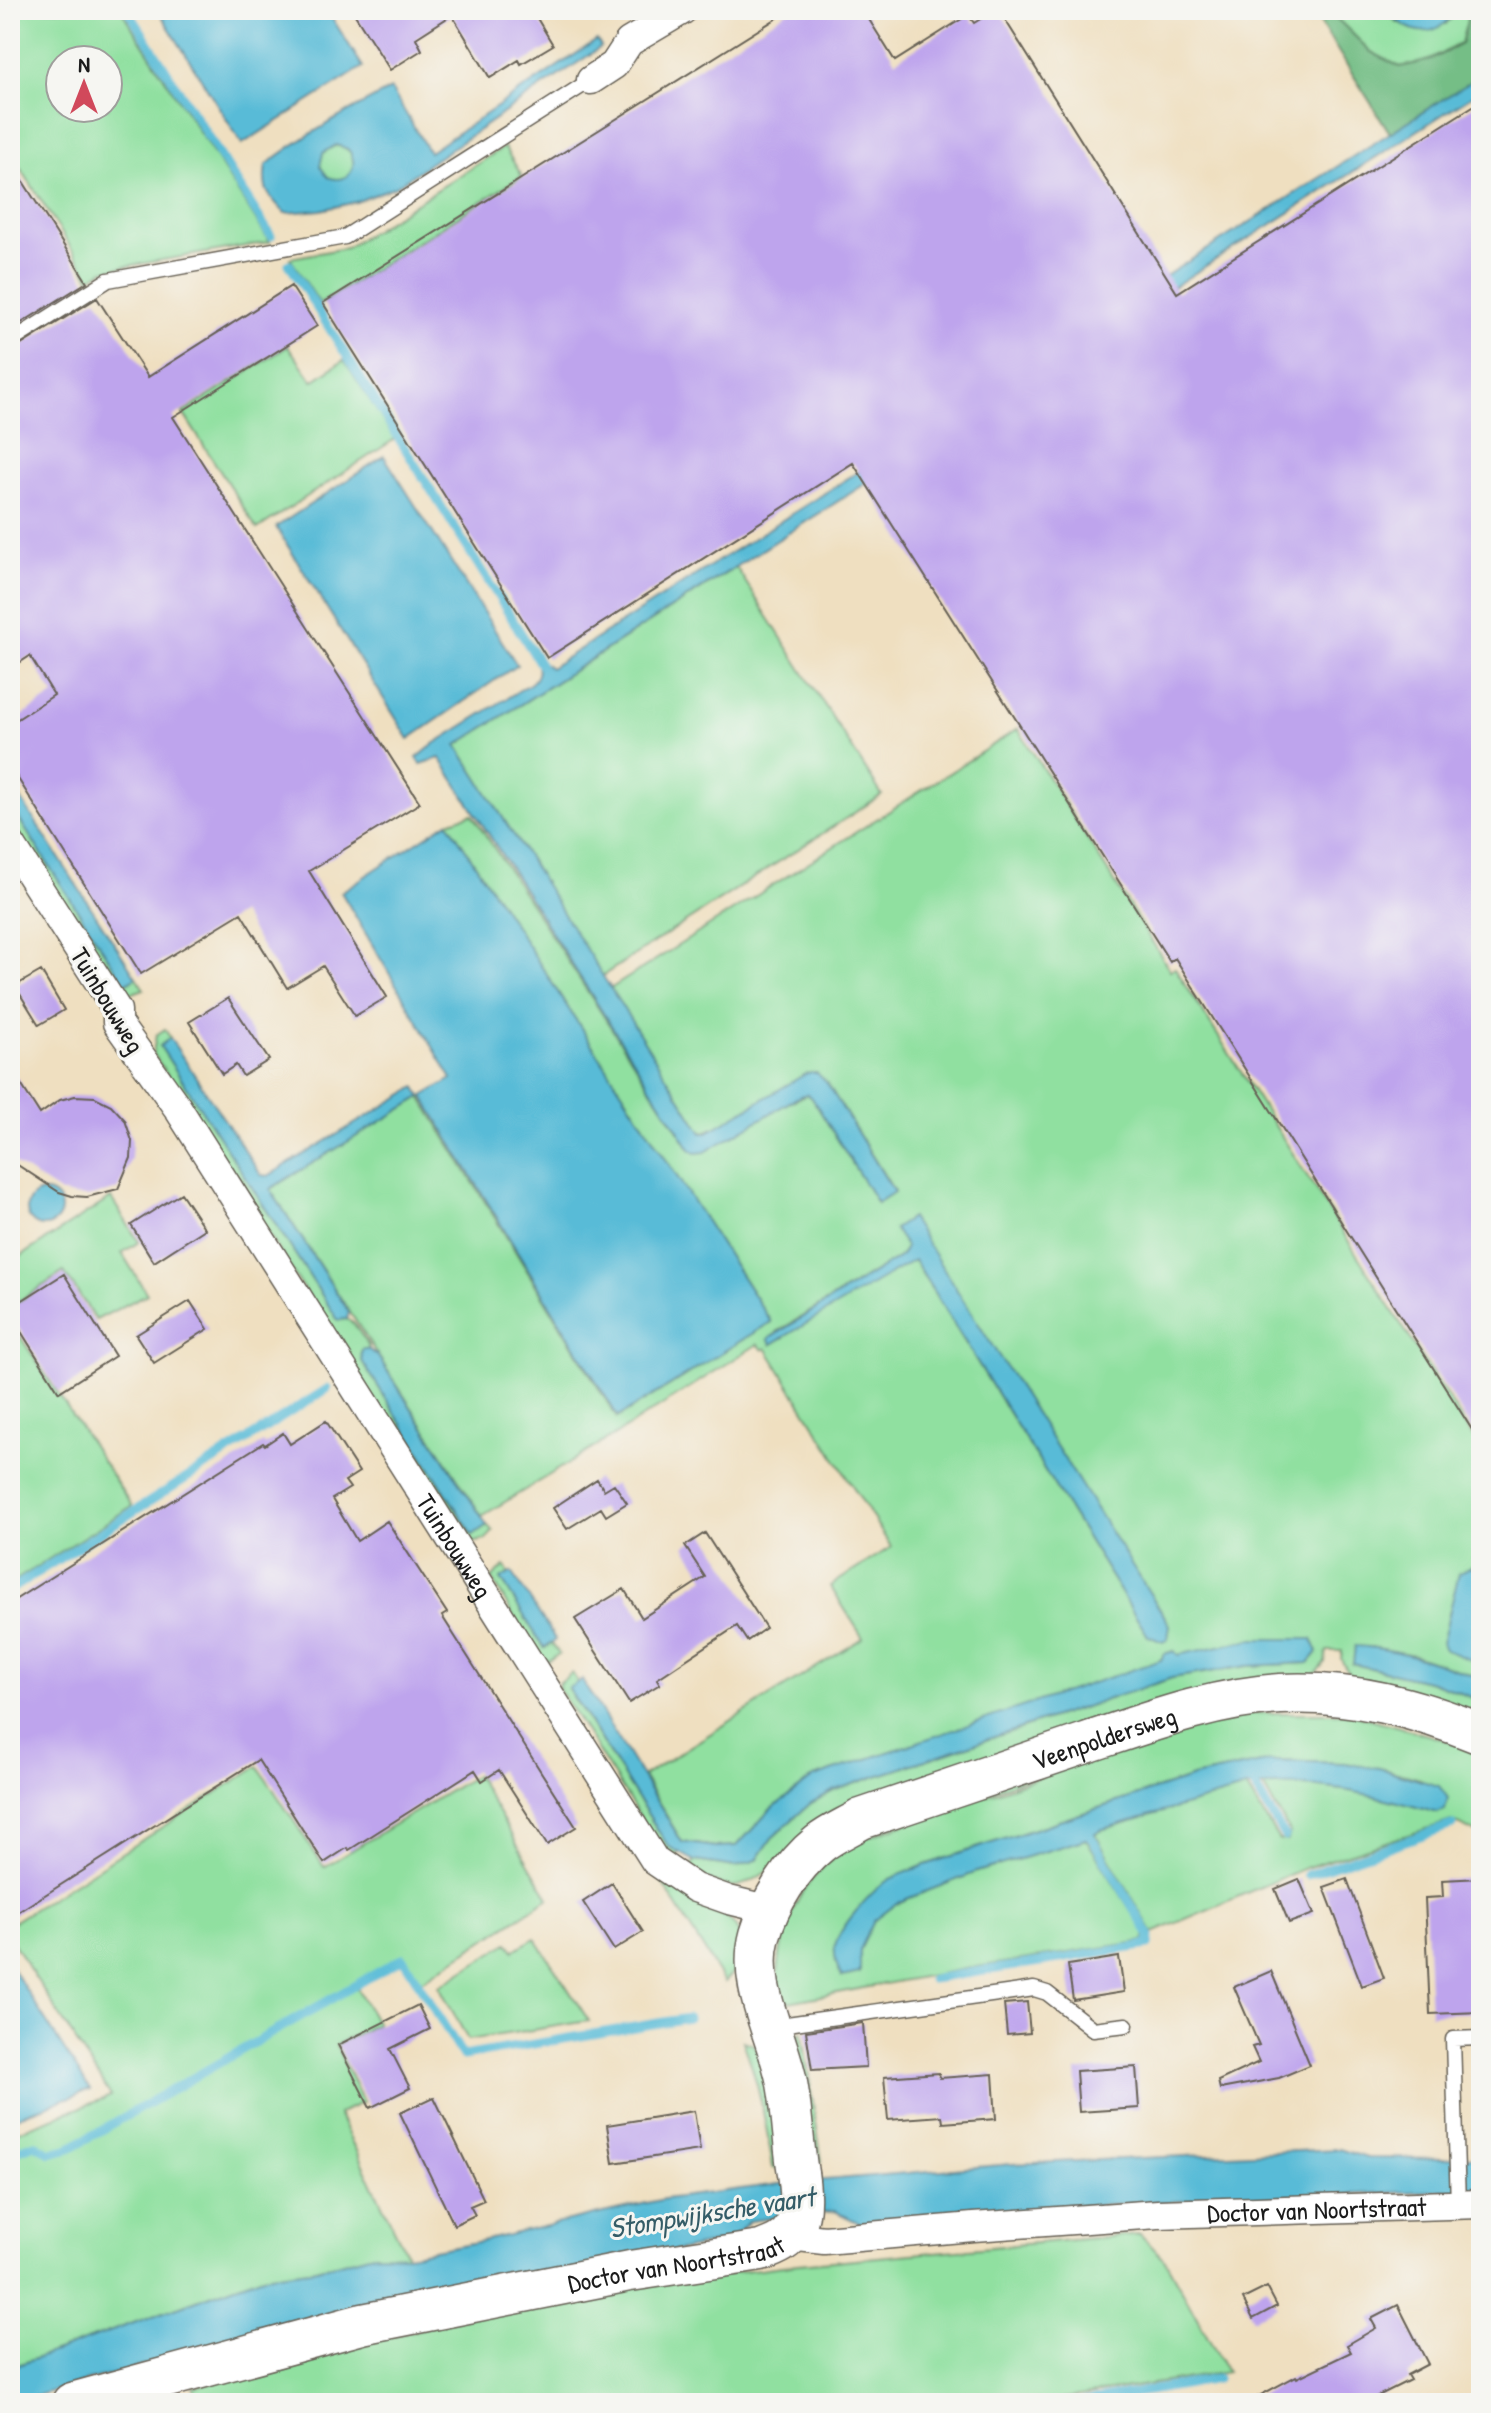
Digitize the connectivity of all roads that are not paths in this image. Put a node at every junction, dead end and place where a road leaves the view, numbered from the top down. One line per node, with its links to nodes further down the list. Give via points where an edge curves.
1 (683, 10): 2 (street, via 629,42 614,65)
2 (591, 80): 3 (lane, via 345,237 108,280)
3 (10, 342)
4 (10, 843): 6 (street, Tuinbouwweg, via 117,1010 117,1023 177,1107 655,1861 695,1888)
5 (1481, 1734): 6 (street, Veenpoldersweg, via 1386,1702 1281,1694 1233,1699 861,1819 820,1843 787,1879)
6 (770, 1910): 8 (street, via 757,1969)
7 (1126, 2025): 8 (lane, via 1093,2029 1034,1989)
8 (769, 2026): 11 (street, via 786,2081 798,2173)
9 (1481, 2038): 10 (lane, via 1453,2039 1456,2146)
10 (1465, 2200): 11 (street, Doctor van Noortstraat, via 1142,2215 824,2240)
11 (794, 2228): 12 (street, Doctor van Noortstraat, via 779,2244 761,2251 362,2324)
12 (72, 2403)

